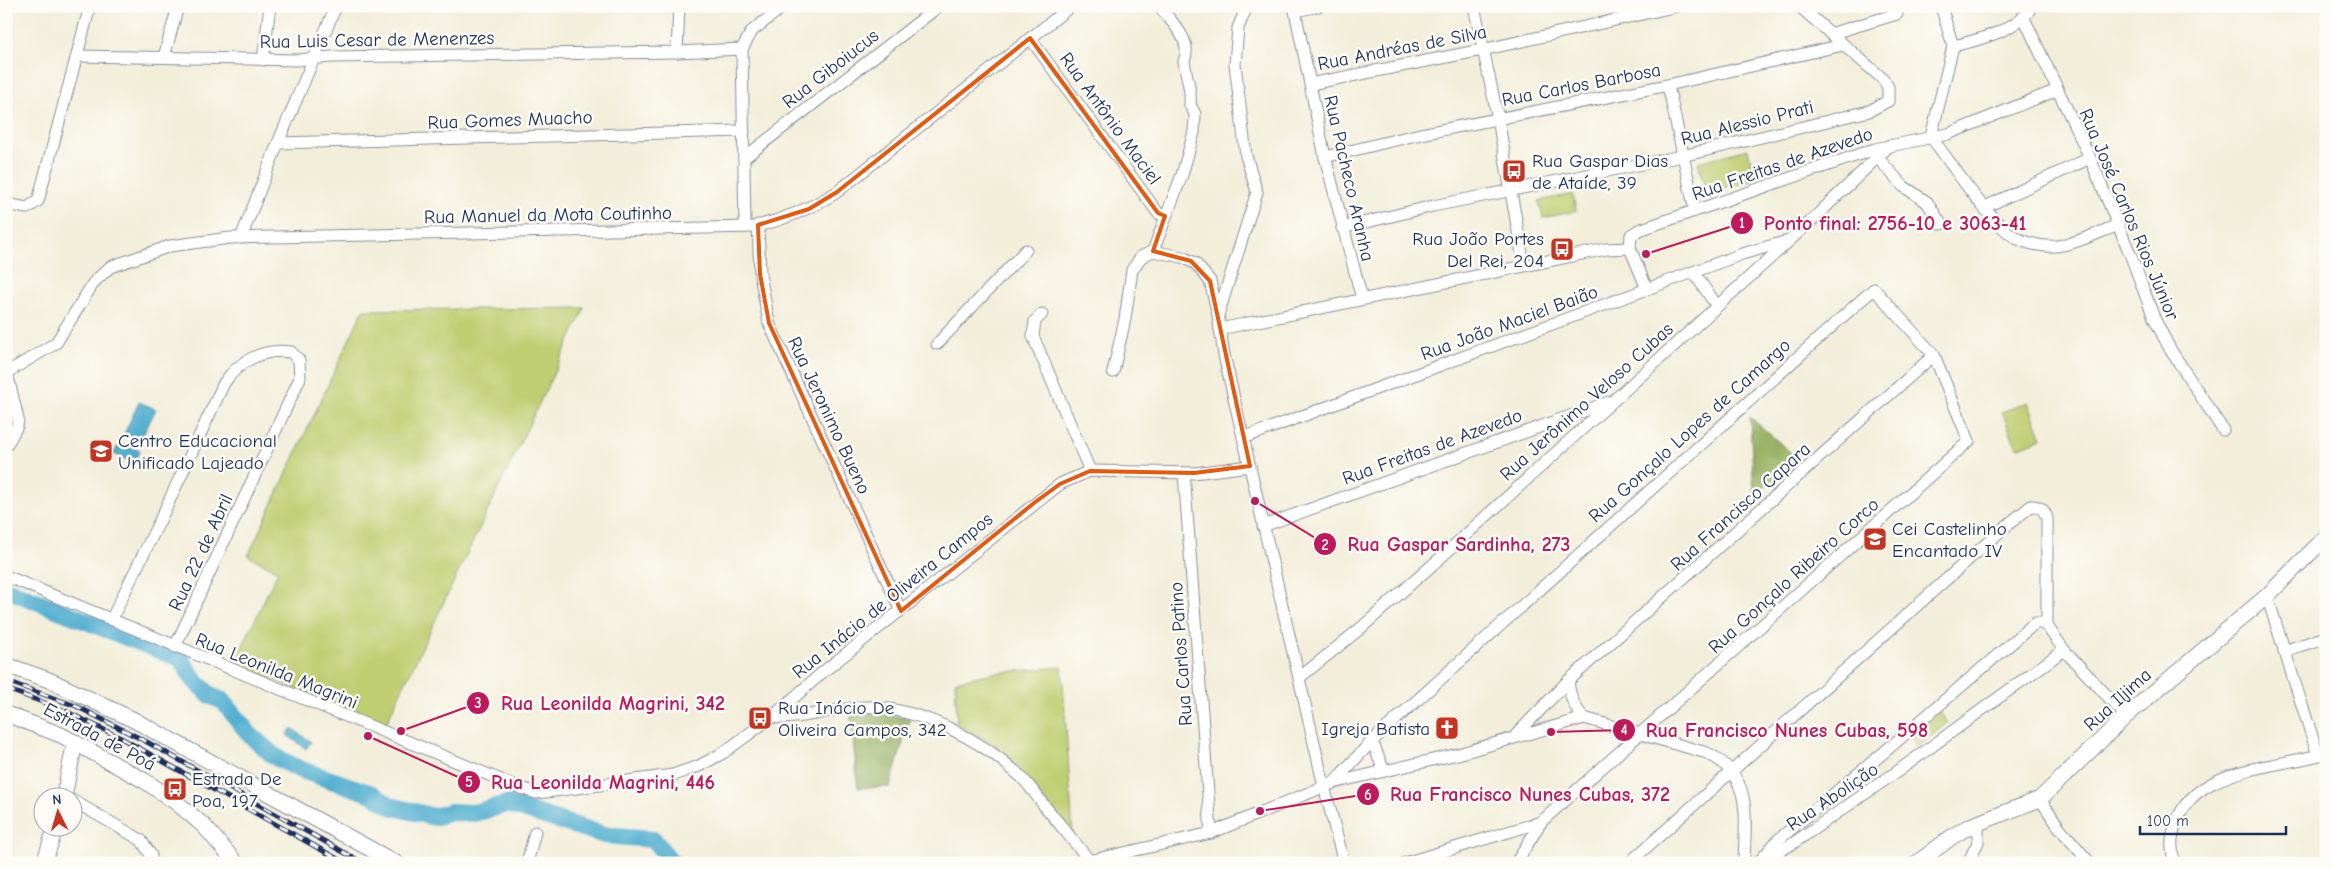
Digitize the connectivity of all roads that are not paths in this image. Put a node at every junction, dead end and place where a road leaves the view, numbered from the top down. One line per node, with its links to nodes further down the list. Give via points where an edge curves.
1 (90, 6): 27 (street)
2 (178, 6): 28 (street)
3 (270, 6): 30 (street)
4 (336, 6): 29 (street)
5 (679, 6): 26 (street)
6 (784, 6): 24 (street, via 752,31)
7 (939, 6): 41 (street, Rua Giboiucus)
8 (1071, 6): 21 (street, Rua Manuel da Mota Coutinho)
9 (1247, 6): 65 (street, via 1238,28 1236,64 1246,156 1257,192)
10 (1319, 6): 15 (street)
11 (1474, 6): 25 (street)
12 (1678, 6): 17 (street, Rua Andréas de Silva)
13 (1799, 6): 20 (street)
14 (1941, 6): 23 (street)
15 (1294, 8): 31 (street, Rua Pacheco Aranha)
16 (1165, 9): 48 (street, via 1184,44 1190,105 1196,123 1182,175)
17 (1648, 10): 25 (street, Rua Andréas de Silva)
18 (2029, 10): 23 (street, via 1973,41); 33 (street, Rua José Carlos Rios Júnior)
19 (1897, 14): 20 (street)
20 (1830, 34): 22 (street)
21 (1030, 38): 48 (street, Rua Antônio Maciel, via 1158,213); 50 (street, Rua Manuel da Mota Coutinho, via 837,192 809,209)
22 (1843, 45): 32 (street, Rua Carlos Barbosa); 39 (street, Rua Alessio Prati, via 1888,87 1889,96 1883,105 1870,111)
23 (1953, 46): 36 (street)
24 (742, 48): 26 (street, Rua Luis Cesar de Menenzes); 35 (street)
25 (1482, 50): 31 (street, Rua Andréas de Silva); 34 (street)
26 (677, 52): 29 (street, Rua Luis Cesar de Menenzes)
27 (77, 56): 28 (street, Rua Luis Cesar de Menenzes); 45 (street, via 40,196 28,208)
28 (164, 57): 30 (street, Rua Luis Cesar de Menenzes)
29 (313, 59): 30 (street, Rua Luis Cesar de Menenzes); 37 (street)
30 (263, 60)
31 (1310, 84): 40 (street, Rua Pacheco Aranha)
32 (1668, 85): 34 (street, Rua Carlos Barbosa); 39 (street)
33 (2057, 90): 36 (street, Rua Freitas de Azevedo, via 1964,128); 43 (street, Rua José Carlos Rios Júnior)
34 (1498, 119): 40 (street, Rua Carlos Barbosa); 44 (street)
35 (744, 131): 37 (street, Rua Gomes Muacho); 41 (street)
36 (1931, 137): 38 (street, Rua Freitas de Azevedo); 46 (street)
37 (278, 143): 54 (street)
38 (1890, 145): 42 (street, Rua Jerônimo Veloso Cubas); 47 (street, Rua Freitas de Azevedo)
39 (1682, 156): 44 (street, Rua Alessio Prati); 47 (street)
40 (1325, 157): 53 (street, Rua Pacheco Aranha)
41 (744, 158): 52 (street)
42 (1878, 158): 49 (street, via 1903,186 1927,202); 55 (street, Rua Jerônimo Veloso Cubas)
43 (2090, 158): 46 (street); 51 (street, Rua José Carlos Rios Júnior)
44 (1511, 191): 53 (street, Rua Alessio Prati); 59 (street)
45 (6, 204)
46 (1985, 207): 51 (street, via 2018,239 2042,246 2062,245)
47 (1695, 211): 56 (street, Rua Freitas de Azevedo, via 1635,232 1630,238)
48 (1165, 216): 58 (street)
49 (1941, 224)
50 (758, 225): 52 (street, Rua Manuel da Mota Coutinho); 82 (street, Rua Jeronimo Bueno, via 760,274 772,330)
51 (2118, 225): 72 (street, Rua José Carlos Rios Júnior, via 2154,318 2170,349)
52 (745, 226): 54 (street, Rua Manuel da Mota Coutinho)
53 (1342, 228): 62 (street, Rua Pacheco Aranha)
54 (241, 238): 70 (street, Rua Manuel da Mota Coutinho, via 170,246 110,267 94,282 56,343)
55 (1788, 240): 60 (street, Rua João Maciel Baião); 63 (street, Rua Jerônimo Veloso Cubas)
56 (1630, 248): 59 (street, via 1618,247); 61 (street)
57 (1026, 250): 67 (street)
58 (1153, 251): 65 (street, via 1182,257 1198,266 1210,281); 69 (street, via 1141,257 1132,270)
59 (1524, 265): 62 (street)
60 (1694, 273): 61 (street, Rua João Maciel Baião); 63 (street)
61 (1647, 289): 73 (street, Rua João Maciel Baião)
62 (1362, 299): 66 (street)
63 (1717, 306): 71 (street, Rua Jerônimo Veloso Cubas)
64 (1042, 314): 76 (street, via 1035,321 1033,336)
65 (1218, 315): 66 (street)
66 (1220, 328): 73 (street)
67 (937, 344)
68 (1934, 355): 91 (street, Rua Francisco Capara); 96 (street, Rua Gonçalo Ribeiro Corco, via 1969,441); 98 (street, Rua Gonçalo Lopes de Camargo, via 1874,289)
69 (1113, 372)
70 (7, 373): 74 (street, via 18,419)
71 (1613, 400): 78 (street, Rua Freitas de Azevedo); 90 (street, Rua Jerônimo Veloso Cubas, via 1361,628)
72 (2223, 430)
73 (1243, 438): 75 (street)
74 (6, 446)
75 (1250, 466): 77 (street, Rua Inácio de Oliveira Campos); 78 (street)
76 (1090, 471): 77 (street, Rua Inácio de Oliveira Campos); 82 (street, Rua Inácio de Oliveira Campos, via 1060,484 1034,503)
77 (1184, 473): 111 (street, Rua Carlos Patino)
78 (1263, 526): 90 (street)
79 (2326, 537): 81 (main road, Rua Iljima)
80 (6, 576): 83 (street, Rua Leonilda Magrini)
81 (2267, 596): 88 (street); 93 (main road, Rua Iljima)
82 (901, 611): 94 (street, Rua Inácio de Oliveira Campos)
83 (112, 618): 86 (street, Rua Leonilda Magrini); 86 (street, Rua 22 de Abril, via 224,382 239,364 268,352 291,352 299,360 300,378)
84 (2047, 626): 87 (street); 101 (street, via 2047,518 2044,510 2031,506); 114 (street, via 2041,623 2029,627 1778,840)
85 (2326, 637): 88 (street)
86 (175, 647): 105 (street, Rua Leonilda Magrini)
87 (2064, 650): 93 (street); 114 (street, Rua Abolição, via 1898,771 1792,844)
88 (2284, 651): 100 (street)
89 (6, 665): 118 (main road, via 49,680 117,711)
90 (1299, 678): 103 (street)
91 (1568, 681): 95 (street, via 1571,699); 97 (street, Rua Francisco Capara)
92 (6, 714): 99 (main road, Estrada de Poá)
93 (2126, 716): 106 (main road, Rua Iljima)
94 (772, 717): 105 (street, Rua Inácio de Oliveira Campos, via 723,753 673,775); 113 (street, via 790,718 832,709 874,707 908,712 946,728 980,745 1020,776)
95 (1584, 718): 96 (street); 97 (street)
96 (1640, 734): 101 (street, via 1707,753); 108 (street, Rua Gonçalo Ribeiro Corco)
97 (1515, 736): 102 (street, via 1458,754)
98 (1372, 740): 102 (street); 103 (street, Rua Gonçalo Lopes de Camargo)
99 (75, 742): 104 (main road); 117 (main road, Estrada de Poá, via 177,803 204,826)
100 (2322, 754): 128 (street, via 2218,779 2200,790 2178,819 2172,840)
101 (1732, 770): 123 (street); 124 (street, via 1745,803)
102 (1384, 771): 103 (street)
103 (1328, 785): 111 (street); 120 (street)
104 (69, 786)
105 (536, 793)
106 (2040, 799): 109 (main road, Rua Iljima); 127 (street)
107 (82, 806): 116 (street, via 141,840 151,854)
108 (1541, 822): 121 (street); 122 (street)
109 (1978, 822): 125 (main road, Rua Iljima); 126 (street, via 1978,842)
110 (535, 832): 119 (street)
111 (1211, 833): 113 (street)
112 (53, 836): 115 (main road)
113 (1084, 862)
114 (1760, 862)
115 (44, 863)
116 (150, 863)
117 (236, 863)
118 (396, 863)
119 (526, 863)
120 (1344, 863)
121 (1405, 863)
122 (1516, 863)
123 (1629, 863)
124 (1744, 863)
125 (1917, 863)
126 (1968, 863)
127 (2090, 863)
128 (2174, 863)

